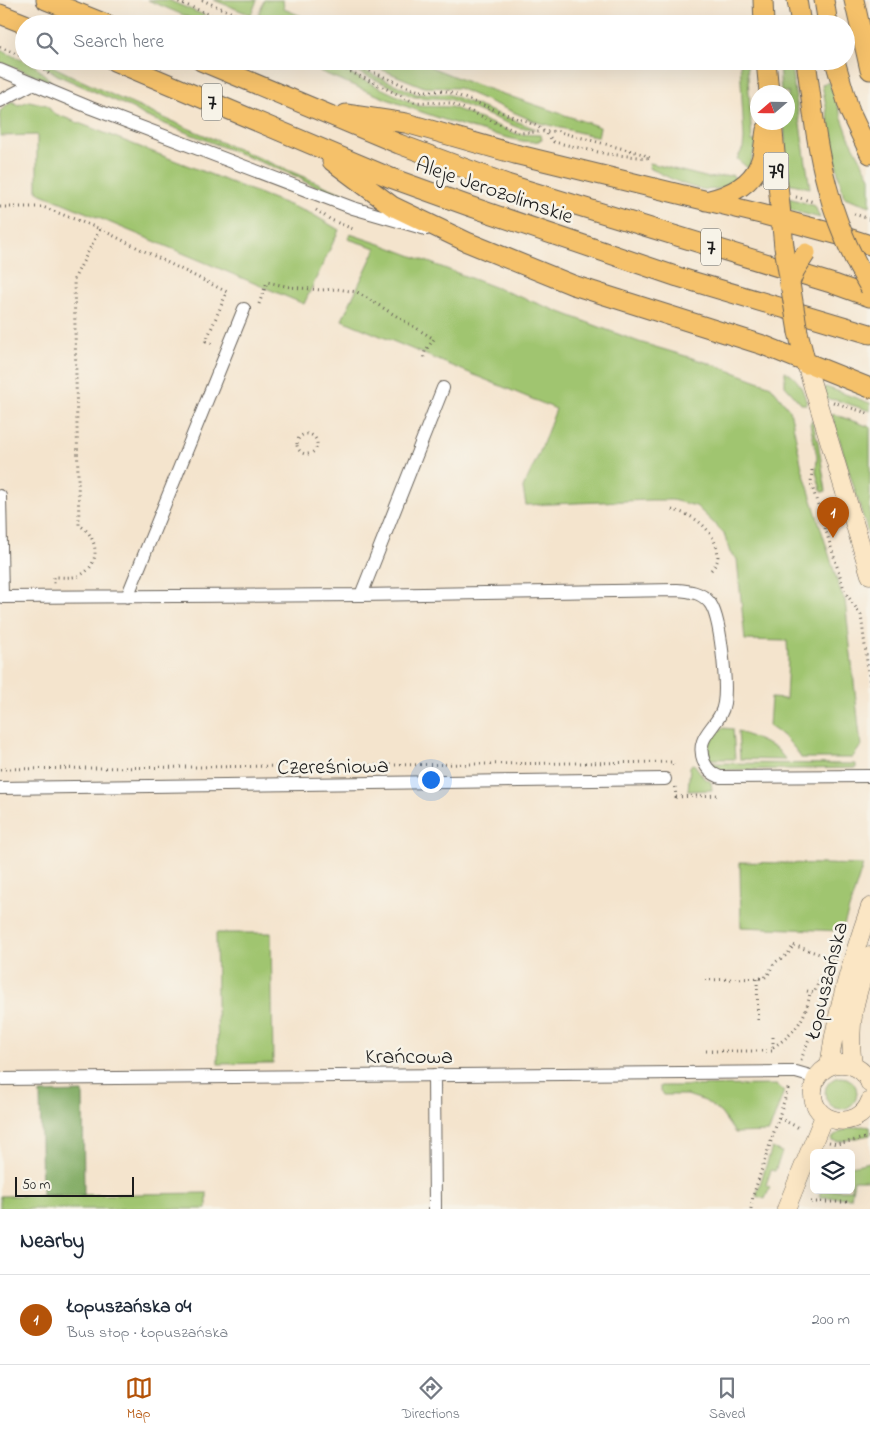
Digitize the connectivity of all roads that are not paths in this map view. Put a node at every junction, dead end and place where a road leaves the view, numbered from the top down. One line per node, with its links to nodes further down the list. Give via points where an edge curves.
1 (46, 0): 7 (main road)
2 (762, 0): 8 (main road)
3 (797, 0): 9 (main road)
4 (824, 0): 10 (main road)
5 (854, 0): 18 (main road)
6 (0, 14): 11 (main road)
7 (84, 15)
8 (763, 15)
9 (799, 15)
10 (826, 15)
11 (15, 20)
12 (0, 70): 19 (street)
13 (135, 70): 25 (main road, Aleje Jerozolimskie / 7)
14 (223, 70): 22 (main road, Aleje Jerozolimskie / 7)
15 (767, 70): 20 (main road)
16 (807, 70): 33 (main road, bridge, via 826,185 837,220)
17 (838, 70): 26 (main road, via 850,112)
18 (870, 70)
19 (32, 84): 21 (street); 30 (street, via 353,208)
20 (768, 85)
21 (0, 101)
22 (317, 109): 27 (main road, via 406,123); 34 (main road, Aleje Jerozolimskie / 7, via 507,184)
23 (766, 130): 27 (main road, via 754,174 726,196)
24 (773, 130): 28 (main road, 79)
25 (309, 144): 30 (main road, via 392,206); 36 (main road, Aleje Jerozolimskie / 7, via 539,231 678,277)
26 (870, 154)
27 (705, 201): 28 (main road)
28 (781, 219): 29 (main road); 32 (main road, bridge)
29 (839, 235): 31 (main road); 32 (main road, bridge, via 814,245 795,270)
30 (467, 242): 37 (main road, via 573,285 763,345)
31 (870, 245)
32 (789, 284): 37 (main road, bridge)
33 (870, 288)
34 (870, 297)
35 (244, 309): 43 (street)
36 (870, 334)
37 (806, 364): 38 (main road); 41 (main road)
38 (869, 387)
39 (443, 388): 42 (street)
40 (0, 496): 43 (street, via 2,597)
41 (870, 575)
42 (362, 596): 43 (street); 44 (street, via 693,592 710,603 718,620 725,692 721,716 707,731 701,744 701,754 713,774 720,777)
43 (127, 597)
44 (870, 776)
45 (672, 778): 46 (street, Czereśniowa)
46 (0, 788)
47 (870, 907): 50 (main road, Łopuszańska, via 843,992)
48 (870, 956): 49 (main road, Łopuszańska, via 852,1011)
49 (852, 1065): 50 (main road, via 841,1063); 53 (main road)
50 (823, 1072): 51 (street, Krańcowa); 55 (main road, Łopuszańska, via 813,1092 816,1105)
51 (434, 1075): 52 (street, Krańcowa); 56 (street)
52 (0, 1080)
53 (870, 1084)
54 (869, 1107): 55 (main road, via 850,1121)
55 (824, 1116): 57 (main road)
56 (436, 1209)
57 (786, 1209)

